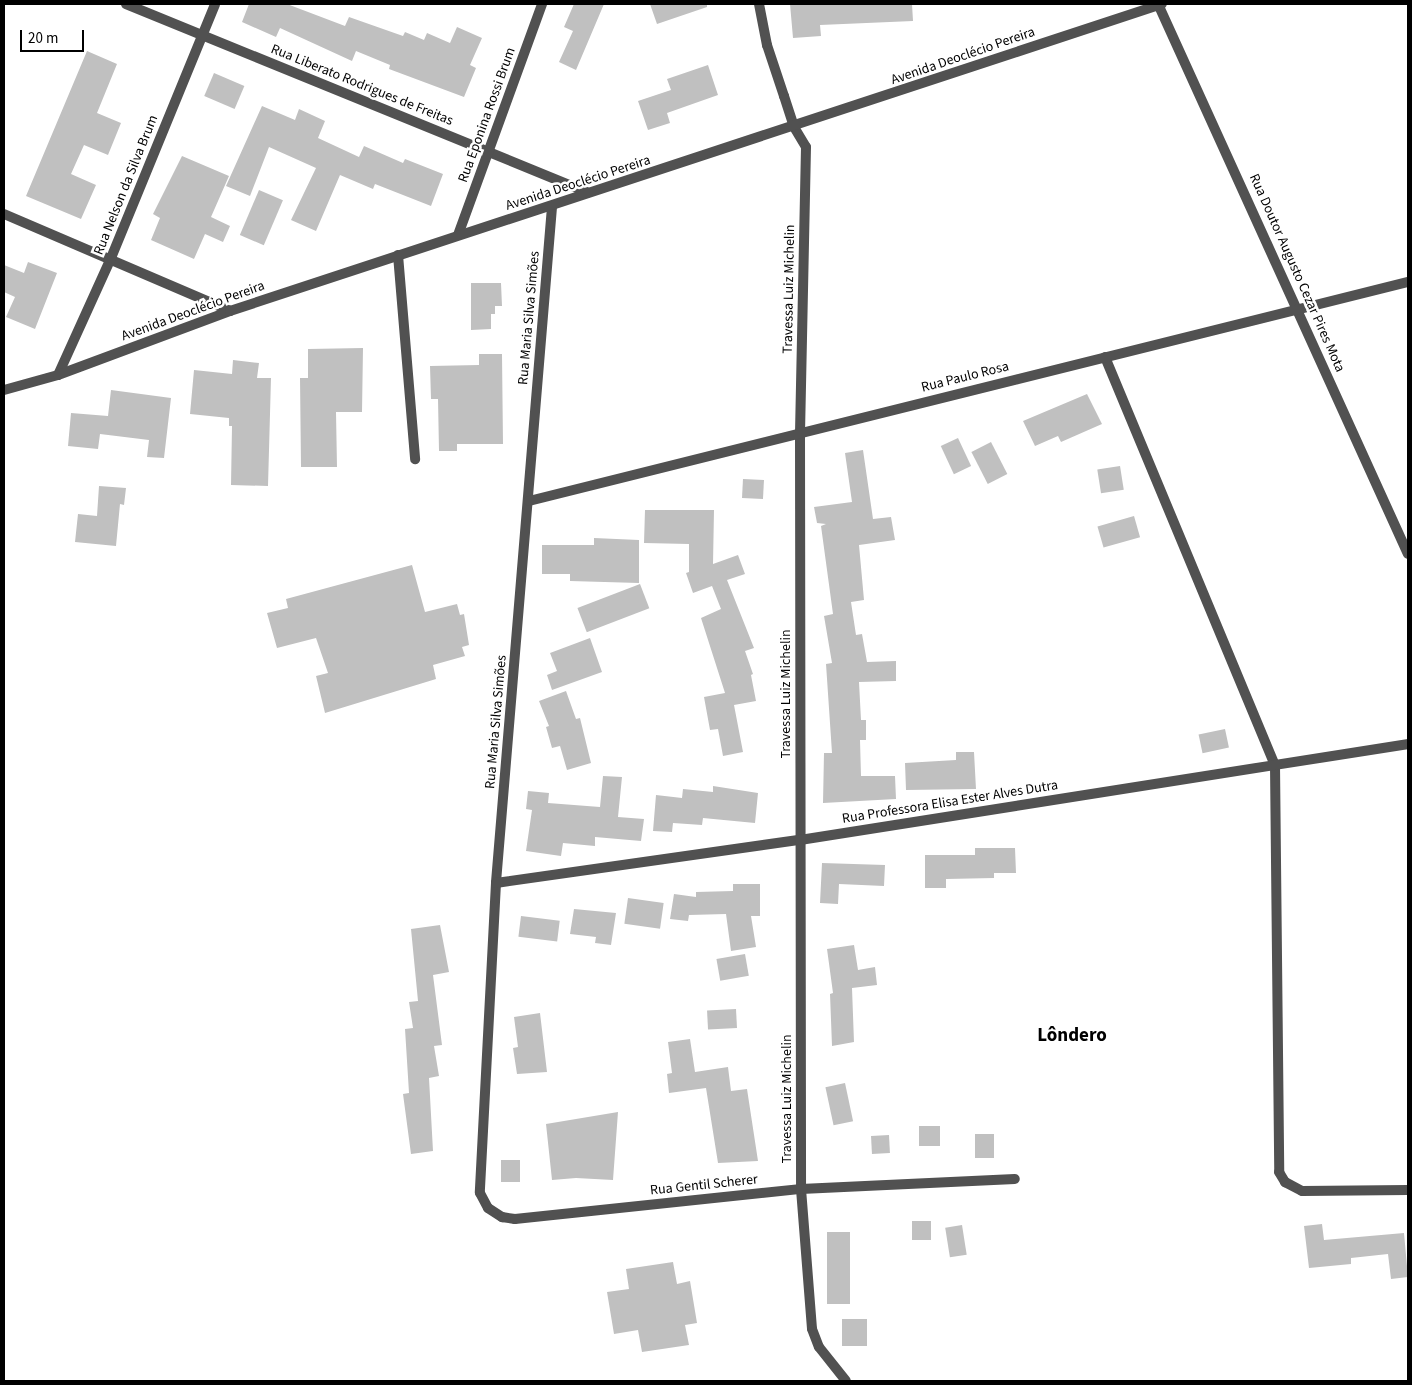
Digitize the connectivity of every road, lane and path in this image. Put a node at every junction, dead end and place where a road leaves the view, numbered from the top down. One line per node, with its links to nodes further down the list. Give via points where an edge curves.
1 (126, 4): 6 (street, Rua Liberato Rodrigues de Freitas)
2 (215, 4): 6 (street, Rua Nelson da Silva Brum)
3 (542, 4): 8 (street, Rua Eponina Rossi Brum)
4 (759, 4): 7 (street, Travessa Luiz Michelin, via 767,45)
5 (1160, 4): 7 (street, Avenida Deoclécio Pereira); 16 (street, Rua Doutor Augusto Cezar Pires Mota)
6 (202, 36): 8 (street, Rua Liberato Rodrigues de Freitas); 14 (street, Rua Nelson da Silva Brum)
7 (794, 127): 9 (street, Avenida Deoclécio Pereira); 21 (street, Travessa Luiz Michelin, via 806,147)
8 (487, 150): 9 (street, Rua Liberato Rodrigues de Freitas); 12 (street, Rua Eponina Rossi Brum)
9 (588, 193): 10 (street, Avenida Deoclécio Pereira)
10 (552, 207): 12 (street, Avenida Deoclécio Pereira); 23 (street, Rua Maria Silva Simões)
11 (4, 214): 14 (street)
12 (458, 235): 13 (street, Avenida Deoclécio Pereira)
13 (398, 255): 17 (street, Avenida Deoclécio Pereira); 22 (street)
14 (111, 258): 17 (street); 19 (street, Rua Nelson da Silva Brum)
15 (1408, 282): 16 (street, Rua Paulo Rosa)
16 (1300, 310): 18 (street, Rua Paulo Rosa); 24 (street, Rua Doutor Augusto Cezar Pires Mota)
17 (230, 311): 19 (street, Avenida Deoclécio Pereira)
18 (1104, 357): 21 (street, Rua Paulo Rosa); 26 (street)
19 (58, 375): 20 (street, Avenida Deoclécio Pereira)
20 (4, 390)
21 (800, 432): 23 (street, Rua Paulo Rosa); 27 (street, Travessa Luiz Michelin)
22 (415, 459)
23 (529, 501): 28 (street, Rua Maria Silva Simões)
24 (1408, 554)
25 (1408, 744): 26 (street, Rua Professora Elisa Ester Alves Dutra)
26 (1275, 765): 27 (street, Rua Professora Elisa Ester Alves Dutra); 31 (street, via 1280,1172 1284,1182 1302,1191)
27 (800, 840): 28 (street, Rua Professora Elisa Ester Alves Dutra); 30 (street, Travessa Luiz Michelin)
28 (496, 883): 32 (street, Rua Maria Silva Simões, via 480,1193 488,1208 502,1217)
29 (1015, 1179): 30 (street, Rua Gentil Scherer)
30 (801, 1189): 32 (street, Rua Gentil Scherer); 33 (street, Travessa Luiz Michelin, via 812,1329 819,1347)
31 (1408, 1190)
32 (515, 1219)
33 (846, 1381)

